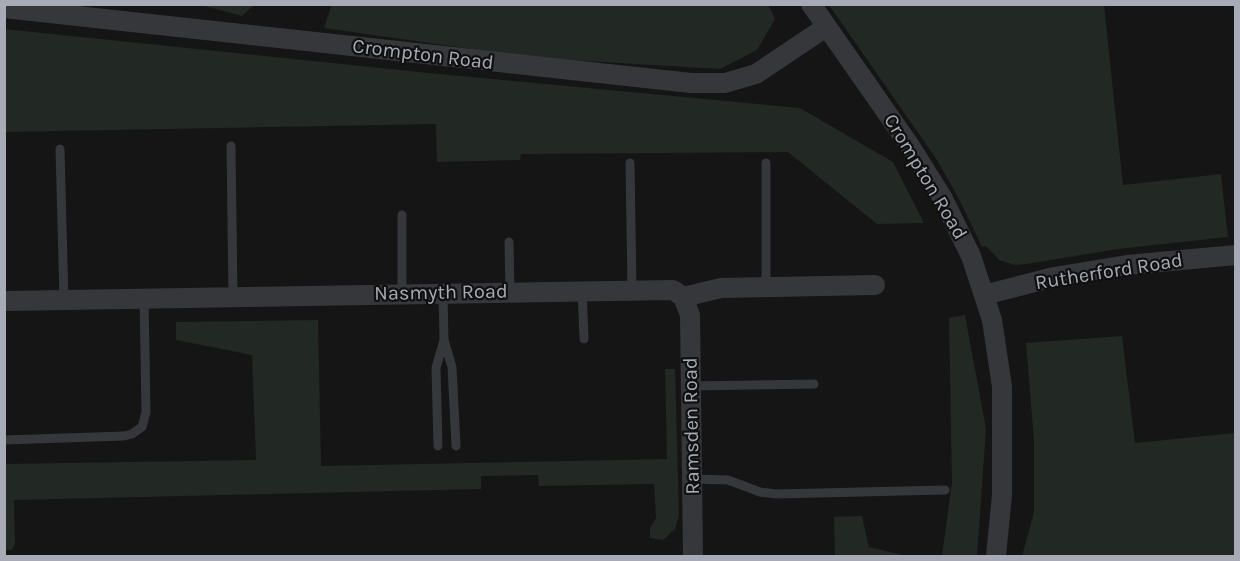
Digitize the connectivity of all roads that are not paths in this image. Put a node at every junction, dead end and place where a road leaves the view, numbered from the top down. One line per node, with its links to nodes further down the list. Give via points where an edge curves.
1 (811, 4): 4 (street, Crompton Road)
2 (4, 8): 3 (street, Crompton Road)
3 (127, 13): 4 (street, Crompton Road, via 608,76 711,83 756,74)
4 (826, 27): 19 (street, Crompton Road, via 942,197 971,256)
5 (231, 146): 20 (lane)
6 (60, 149): 23 (lane)
7 (630, 163): 15 (lane)
8 (766, 163): 13 (lane)
9 (402, 215): 18 (lane)
10 (509, 242): 16 (lane)
11 (1236, 255): 19 (street, Rutherford Road, via 1064,275)
12 (875, 285): 13 (street, Nasmyth Road)
13 (766, 287): 21 (street, Nasmyth Road, via 721,288)
14 (582, 290): 15 (street, Nasmyth Road); 16 (street, Nasmyth Road); 25 (lane)
15 (632, 290): 21 (street, Nasmyth Road, via 669,289)
16 (510, 292): 17 (street, Nasmyth Road)
17 (443, 293): 18 (street, Nasmyth Road); 26 (lane)
18 (402, 294): 20 (street, Nasmyth Road)
19 (984, 295): 35 (street, Crompton Road, via 992,320 1002,387 1002,495)
20 (233, 297): 22 (street, Nasmyth Road)
21 (683, 297): 28 (street, Ramsden Road, via 690,315)
22 (144, 298): 23 (street, Nasmyth Road); 29 (lane, via 146,412 142,427 124,436)
23 (64, 300): 24 (street, Nasmyth Road)
24 (4, 301)
25 (584, 339)
26 (444, 340): 30 (lane, via 436,368); 31 (lane, via 452,367)
27 (814, 384): 28 (lane)
28 (692, 386): 32 (street, Ramsden Road)
29 (4, 440)
30 (438, 446)
31 (456, 446)
32 (693, 480): 33 (lane, via 728,480 769,494); 34 (street, Ramsden Road)
33 (945, 490)
34 (693, 556)
35 (996, 556)

